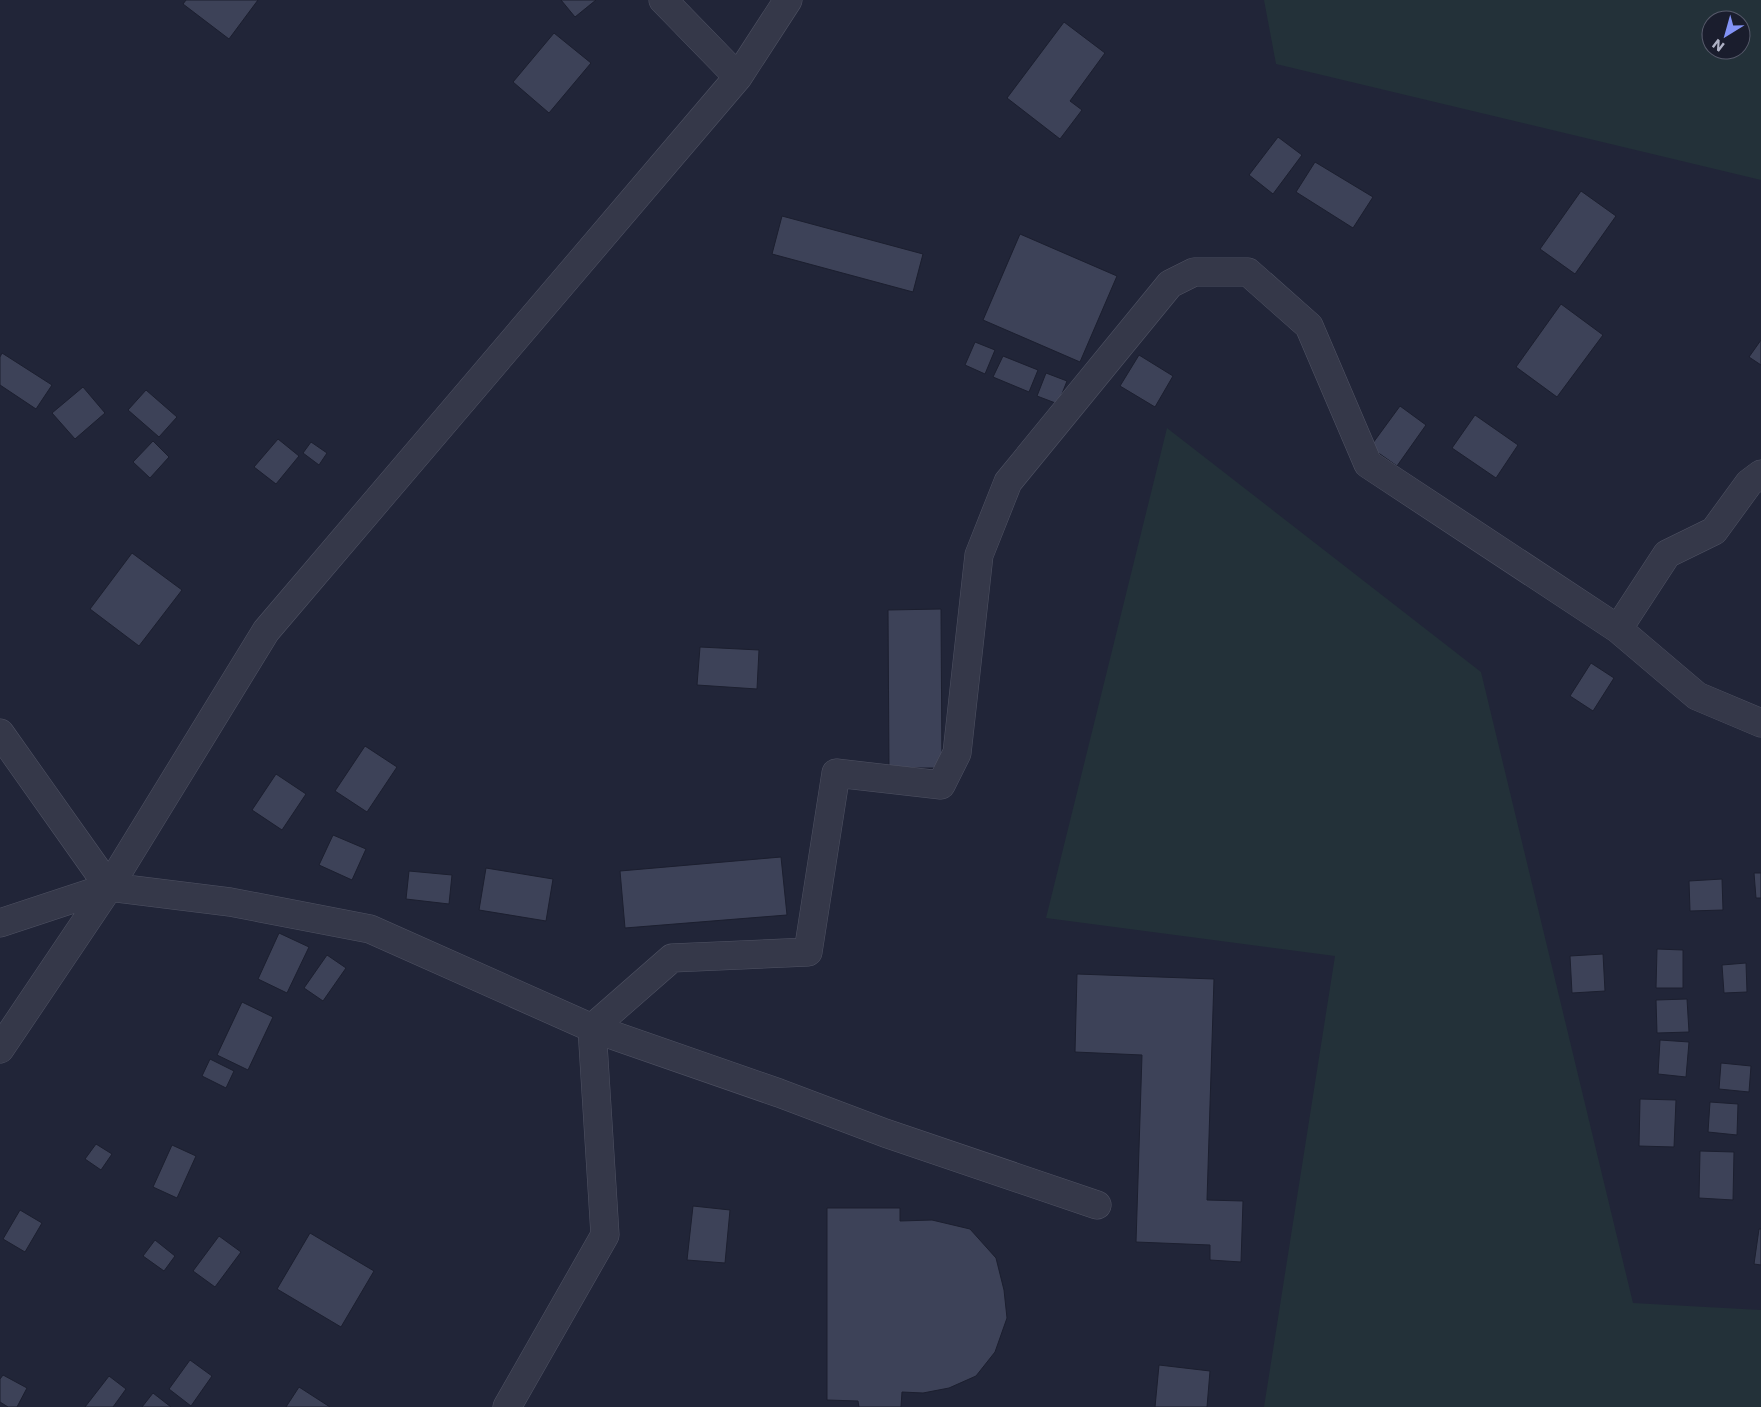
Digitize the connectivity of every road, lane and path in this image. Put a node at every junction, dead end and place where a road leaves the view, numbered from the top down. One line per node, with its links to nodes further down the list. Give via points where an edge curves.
1 (663, 0): 3 (street)
2 (788, 0): 3 (street)
3 (738, 77): 8 (street, via 266,630)
4 (1761, 474): 5 (street, via 1748,483 1714,531 1667,554)
5 (1618, 628): 6 (street, via 1697,696); 10 (street, via 1368,464 1309,326 1248,272 1194,272 1170,284 1008,482 980,555 957,753 941,785 836,773 808,952 672,958)
6 (1761, 724)
7 (0, 733): 8 (street)
8 (109, 887): 9 (street); 10 (street, via 230,902 370,929); 11 (street)
9 (0, 924)
10 (592, 1028): 12 (street); 13 (street, via 605,1234)
11 (0, 1049)
12 (1097, 1205)
13 (507, 1407)

